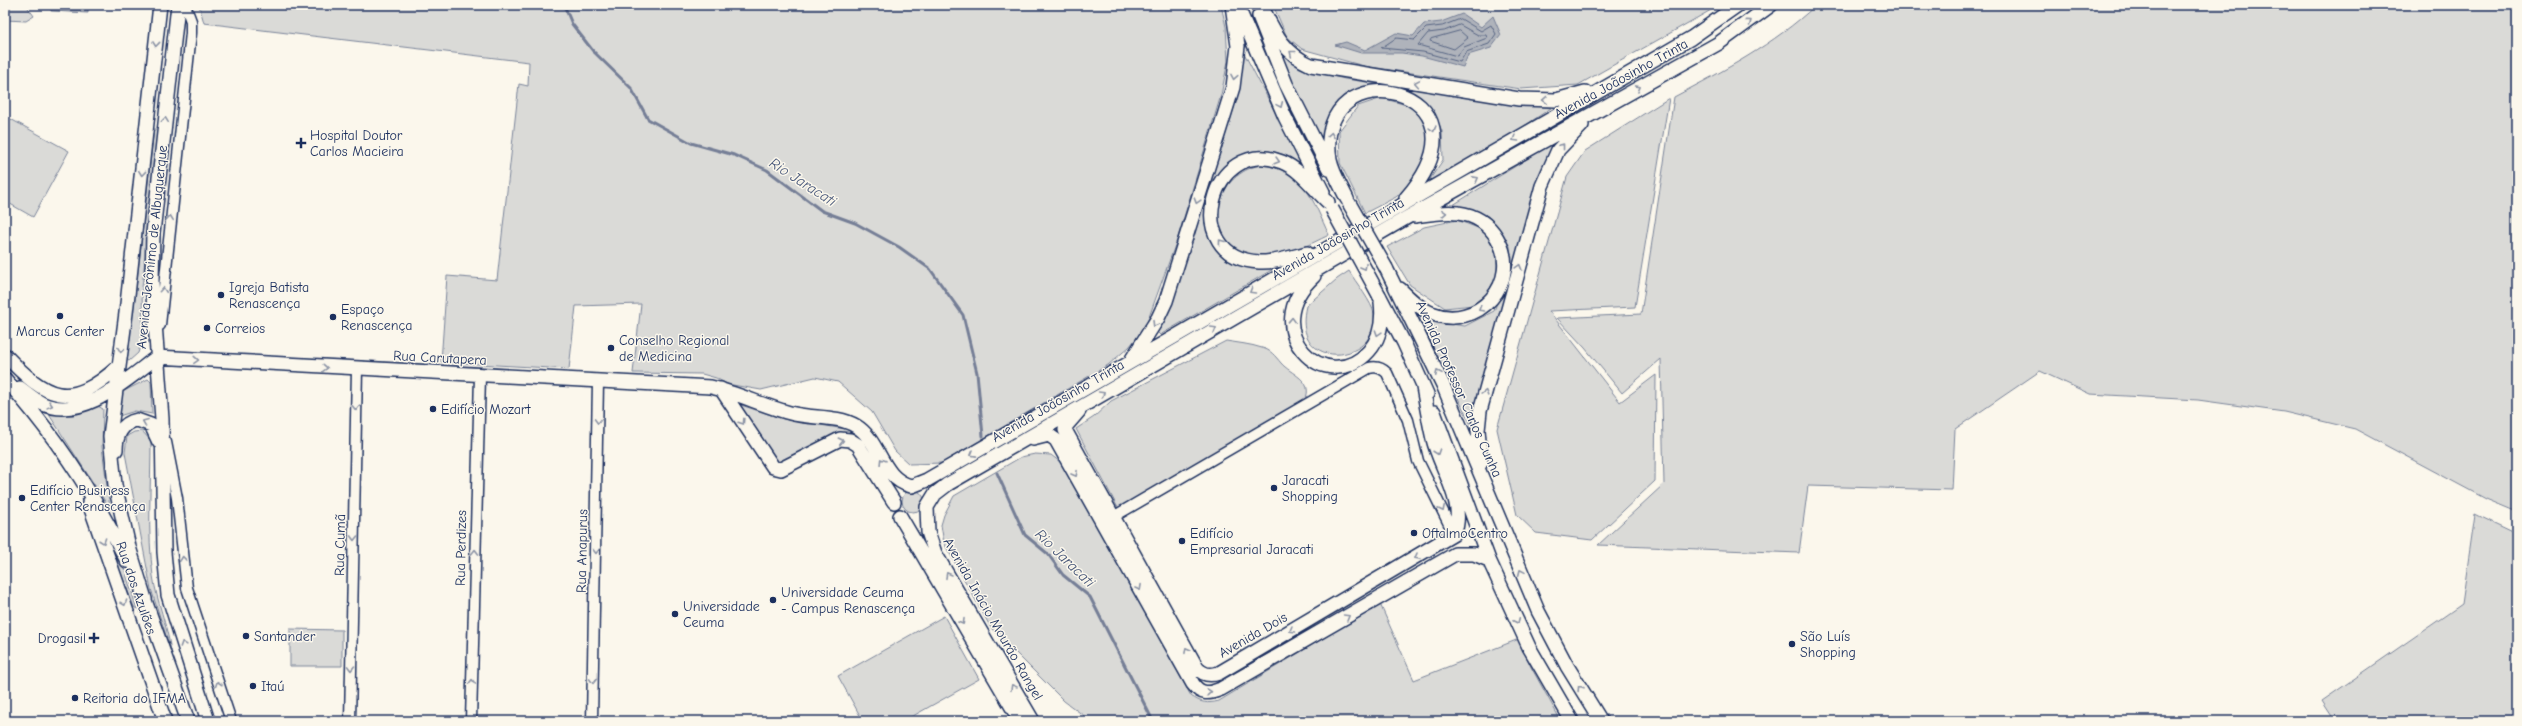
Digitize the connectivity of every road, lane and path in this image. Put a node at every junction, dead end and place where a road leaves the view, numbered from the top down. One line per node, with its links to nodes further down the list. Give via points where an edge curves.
1 (160, 5): 23 (main road, Avenida Jerônimo de Albuquerque, one-way to 23)
2 (178, 5): 21 (main road, Avenida Jerônimo de Albuquerque, one-way to 2, via 151,256)
3 (185, 5): 21 (street, Avenida Jerônimo de Albuquerque, one-way to 3, via 191,33 191,21)
4 (1232, 5): 22 (main road, one-way to 22, via 1238,46 1233,87 1166,301 1155,324)
5 (1237, 5): 13 (main road, one-way to 13, via 1285,117)
6 (1255, 5): 12 (main road, Avenida Professor Carlos Cunha, via 1286,84)
7 (1261, 5): 10 (main road, one-way to 7, via 1564,99 1535,101 1321,68 1302,61 1286,49)
8 (1738, 5): 10 (main road, Avenida Joãosinho Trinta, via 1691,38)
9 (1771, 5): 11 (main road, Avenida Joãosinho Trinta, one-way to 9, via 1719,43)
10 (1610, 84): 14 (main road, Avenida Joãosinho Trinta, one-way to 14)
11 (1604, 107): 15 (main road, Avenida Joãosinho Trinta, one-way to 11); 36 (main road, one-way to 11, via 1479,450 1480,411 1542,186 1558,150 1575,131)
12 (1348, 201): 14 (main road, one-way to 14, via 1330,160 1330,139 1336,117 1359,95 1370,91 1396,92 1424,110 1435,137 1431,162 1417,185); 18 (main road, Avenida Professor Carlos Cunha, bridge)
13 (1330, 205): 16 (main road, one-way to 13, via 1271,262 1244,260 1229,251 1214,231 1210,218 1211,204 1215,190 1230,171 1248,161 1270,159 1290,166); 19 (main road, one-way to 19, bridge)
14 (1399, 206): 16 (main road, Avenida Joãosinho Trinta)
15 (1406, 218): 17 (main road, Avenida Joãosinho Trinta); 18 (main road, one-way to 18, via 1452,212 1477,218 1490,228 1502,246 1506,262 1504,275 1494,297 1485,307 1467,315 1453,317 1439,316 1423,308 1404,292)
16 (1322, 249): 22 (main road, Avenida Joãosinho Trinta, one-way to 22)
17 (1337, 258): 19 (main road, one-way to 17, via 1382,317 1380,332 1365,355 1355,362 1342,366 1325,364 1306,356 1292,332 1293,306 1306,284); 31 (main road, Avenida Joãosinho Trinta, one-way to 17)
18 (1388, 272): 36 (main road, Avenida Professor Carlos Cunha, one-way to 18, via 1443,385)
19 (1379, 295): 29 (main road)
20 (5, 355): 23 (main road, via 38,387 56,393 74,393 94,387)
21 (157, 357): 24 (main road, Rua Carutapera, one-way to 24); 28 (main road); 32 (main road)
22 (1128, 364): 35 (main road, Avenida Joãosinho Trinta, one-way to 35, via 1006,436 920,484)
23 (119, 366): 28 (main road, Avenida Jerônimo de Albuquerque)
24 (357, 370): 25 (main road, Rua Carutapera); 55 (street, Rua Cumã, one-way to 55)
25 (480, 376): 27 (main road, Rua Carutapera); 56 (street, Rua Perdizes, one-way to 25)
26 (5, 378): 28 (main road, one-way to 28, via 36,400 60,407 86,403); 34 (main road, via 58,443)
27 (598, 382): 30 (main road, Rua Carutapera); 57 (street, Rua Anapurus, one-way to 57)
28 (116, 387): 46 (main road, Avenida Jerônimo de Albuquerque, via 110,436 112,471 129,547)
29 (1424, 387): 37 (main road, one-way to 37, via 1433,438); 40 (main road)
30 (721, 389): 35 (main road, one-way to 30, via 891,475 868,438 857,427 845,422 790,413); 38 (main road, one-way to 38, via 773,467 781,469 846,439 858,445)
31 (1085, 404): 33 (main road, Avenida Joãosinho Trinta); 42 (main road, Avenida Dois, via 1065,430)
32 (162, 419): 44 (main road); 54 (street, one-way to 32, via 187,588 177,498)
33 (1020, 442): 39 (main road, Avenida Joãosinho Trinta, via 941,489); 48 (main road, one-way to 48, via 1046,436 1056,440 1198,691 1209,693 1220,689)
34 (73, 466): 46 (main road, via 109,525); 50 (main road, Rua dos Azulões, one-way to 50)
35 (911, 486): 38 (main road, via 898,492); 39 (main road, via 924,493)
36 (1485, 487): 61 (main road, Avenida Professor Carlos Cunha, one-way to 36, via 1567,666 1538,611)
37 (1453, 495): 40 (main road); 43 (main road, via 1458,520)
38 (894, 502): 41 (main road)
39 (927, 507): 41 (main road, via 922,515 914,520); 59 (main road, Avenida Inácio Mourão Rangel, one-way to 39, via 935,553 928,532)
40 (1469, 510): 45 (main road)
41 (900, 516): 58 (main road, Avenida Inácio Mourão Rangel, one-way to 58)
42 (1113, 517): 43 (street, one-way to 43, via 1372,367 1387,373 1408,420 1418,461); 47 (main road, Avenida Dois, one-way to 42, via 1219,673 1203,673 1197,668)
43 (1454, 534): 47 (main road, Avenida Dois, one-way to 47)
44 (164, 552): 46 (main road, one-way to 46, via 158,440 151,424 137,420 126,424 119,434 116,454); 53 (main road, one-way to 44, via 171,609)
45 (1489, 560): 48 (main road, one-way to 45, via 1456,554 1474,554); 60 (main road, one-way to 60, via 1529,647)
46 (145, 599): 49 (main road)
47 (1310, 620): 48 (main road)
48 (1318, 634)
49 (178, 694): 51 (main road); 52 (main road)
50 (165, 721)
51 (180, 721)
52 (188, 721)
53 (208, 721)
54 (231, 721)
55 (350, 721)
56 (471, 721)
57 (592, 721)
58 (1020, 721)
59 (1033, 721)
60 (1572, 721)
61 (1601, 721)

